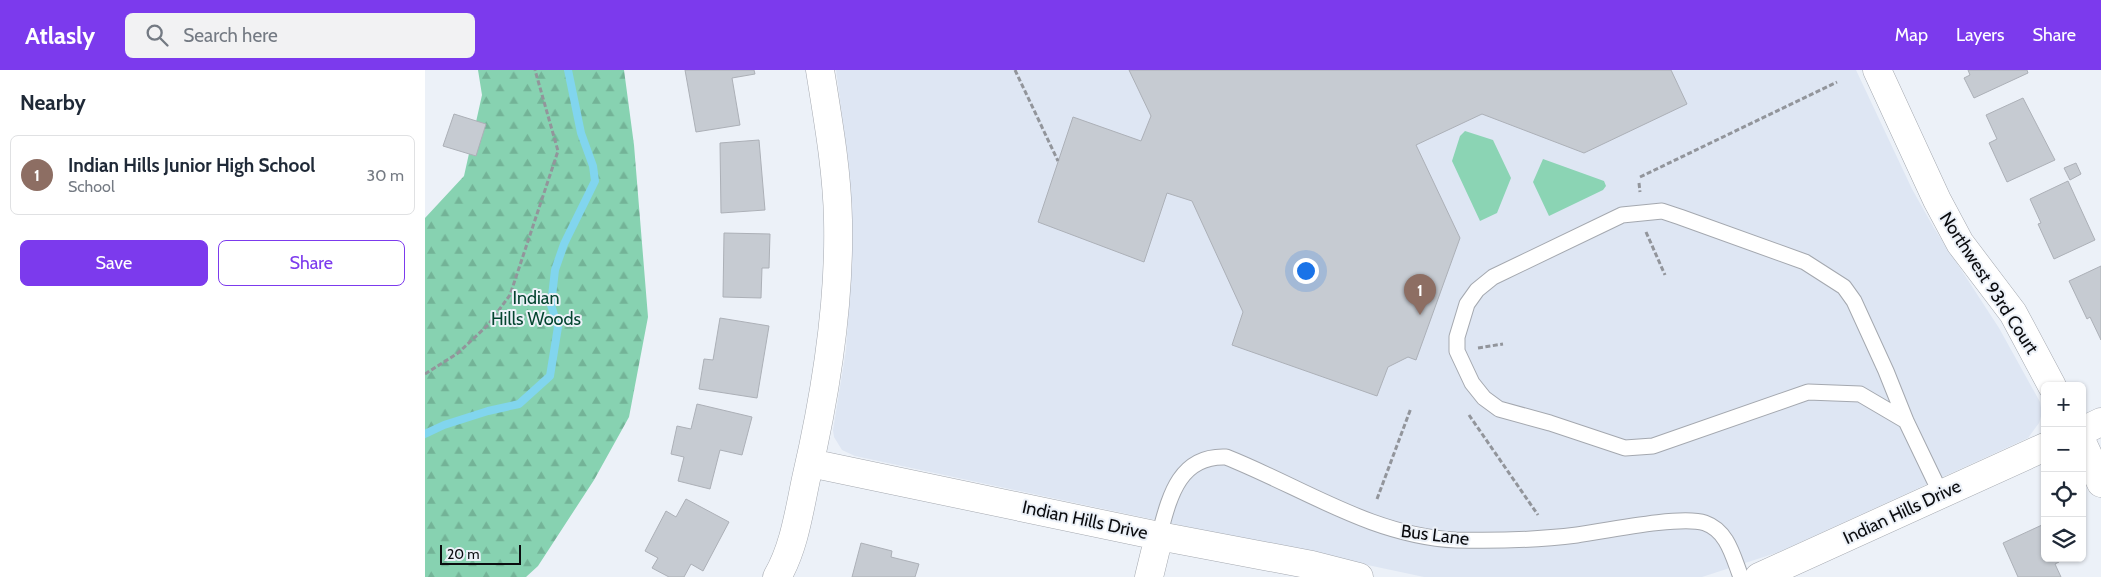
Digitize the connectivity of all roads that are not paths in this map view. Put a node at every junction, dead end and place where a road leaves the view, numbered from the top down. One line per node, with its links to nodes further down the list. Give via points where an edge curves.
1 (820, 70): 9 (street, via 831,137 838,221 827,370)
2 (1877, 70): 3 (street, Northwest 93rd Court, via 1960,243 2013,312)
3 (2050, 382)
4 (1906, 421): 4 (lane, via 1854,301 1844,287 1805,262 1661,211 1622,215 1493,277 1477,290 1467,304 1457,337 1457,351 1472,383 1499,409 1625,448 1653,446 1808,392 1860,394); 11 (lane)
5 (2101, 422): 6 (street)
6 (2086, 428)
7 (2041, 449): 11 (street, Indian Hills Drive)
8 (2086, 451): 10 (street)
9 (810, 463): 12 (street, Indian Hills Drive); 13 (street, via 792,539)
10 (2101, 483)
11 (1941, 494): 17 (street, Indian Hills Drive)
12 (1159, 536): 14 (street); 15 (street, Indian Hills Drive); 16 (lane, Bus Lane, via 1168,502 1181,476 1211,456 1226,457 1358,517 1395,531 1425,537 1494,541 1535,539 1661,523 1704,522 1723,535)
13 (777, 577)
14 (1149, 577)
15 (1359, 577)
16 (1741, 577)
17 (1759, 577)

